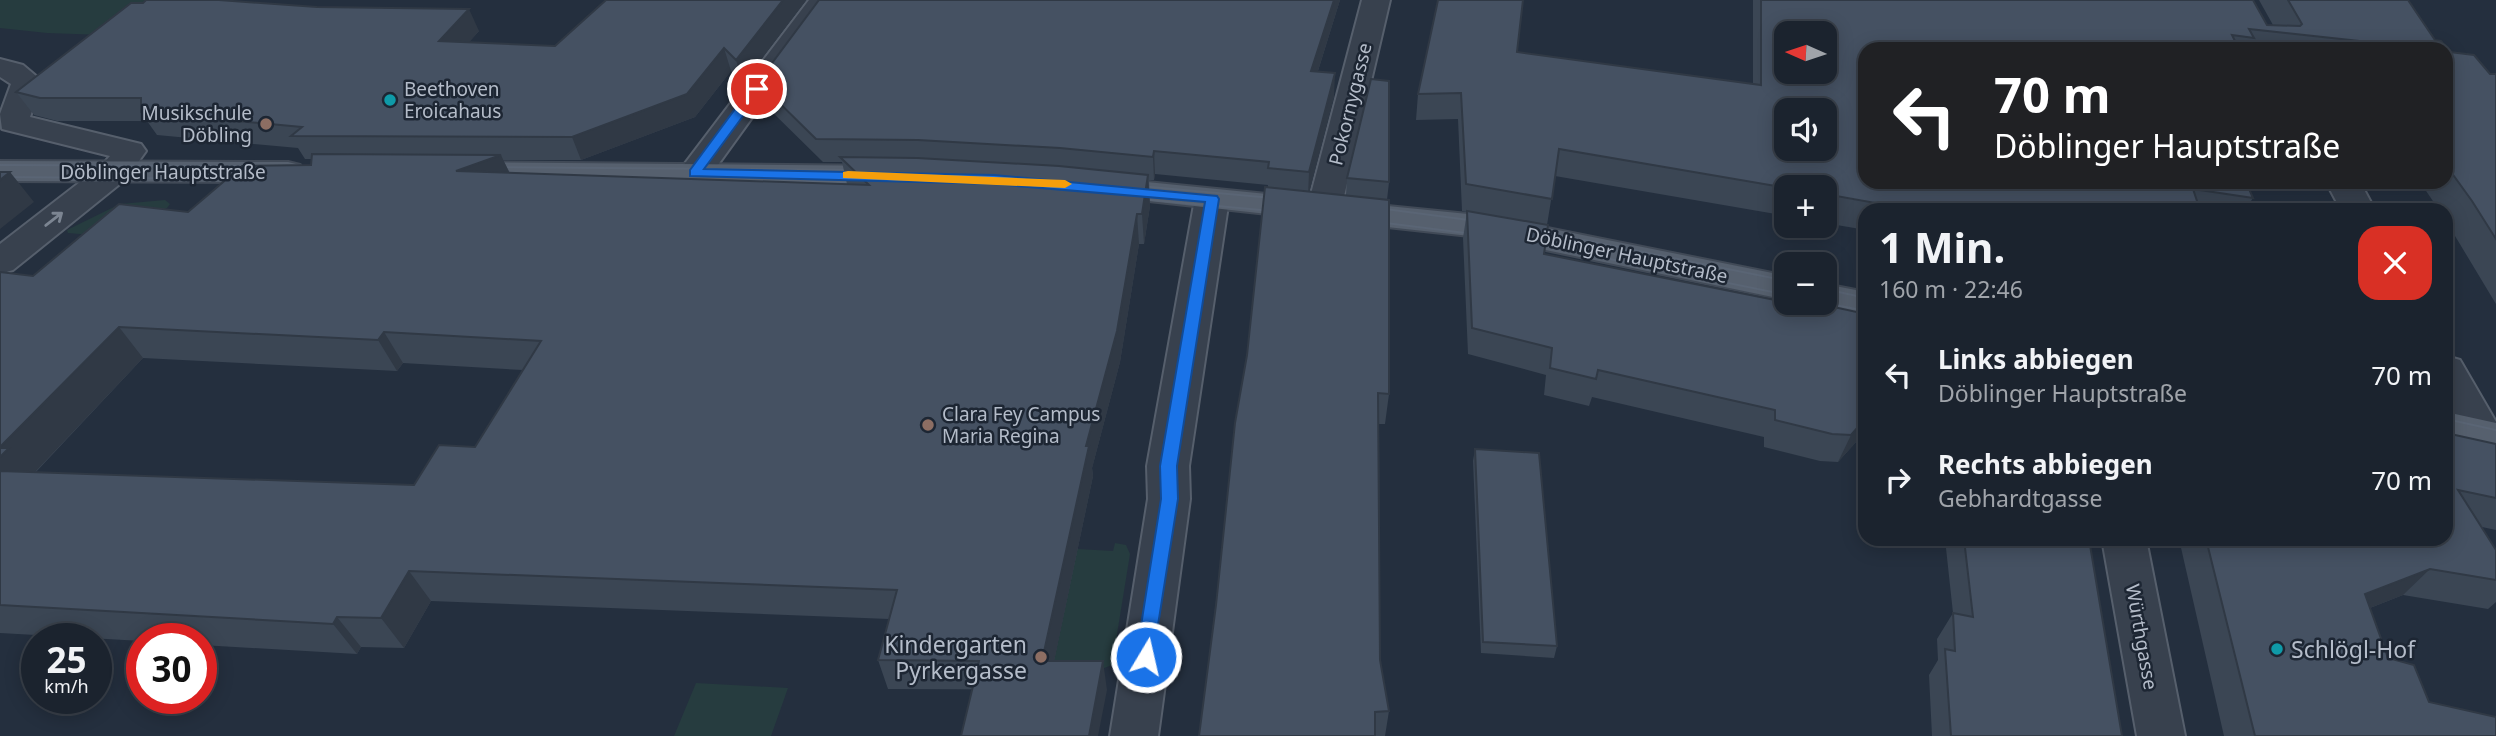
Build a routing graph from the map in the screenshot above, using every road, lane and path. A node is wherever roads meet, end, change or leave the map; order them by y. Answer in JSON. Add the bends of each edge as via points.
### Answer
{"nodes":[{"id":1,"x":823,"y":0,"type":"edge"},
{"id":2,"x":1376,"y":0,"type":"edge"},
{"id":3,"x":0,"y":68,"type":"edge"},
{"id":4,"x":0,"y":171,"type":"edge"},
{"id":5,"x":114,"y":172,"type":"junction"},
{"id":6,"x":316,"y":172,"type":"edge"},
{"id":7,"x":423,"y":172,"type":"edge"},
{"id":8,"x":695,"y":173,"type":"junction"},
{"id":9,"x":923,"y":176,"type":"edge"},
{"id":10,"x":1063,"y":184,"type":"edge"},
{"id":11,"x":1212,"y":199,"type":"junction"},
{"id":12,"x":1324,"y":209,"type":"junction"},
{"id":13,"x":0,"y":262,"type":"edge"},
{"id":14,"x":1774,"y":285,"type":"edge"},
{"id":15,"x":1837,"y":298,"type":"edge"},
{"id":16,"x":1858,"y":302,"type":"edge"},
{"id":17,"x":2453,"y":385,"type":"edge"},
{"id":18,"x":2475,"y":434,"type":"edge"},
{"id":19,"x":2125,"y":546,"type":"edge"},
{"id":20,"x":1134,"y":736,"type":"edge"},
{"id":21,"x":2161,"y":736,"type":"edge"}],
"edges":[{"from":1,"to":8,"type":"street"},
{"from":2,"to":12,"type":"street","name":"Pokornygasse"},
{"from":3,"to":5,"type":"street","via":[[27,81],[13,122],[130,150]]},
{"from":4,"to":5,"type":"main road","name":"Döblinger Hauptstraße"},
{"from":5,"to":6,"type":"main road","name":"Döblinger Hauptstraße"},
{"from":13,"to":5,"type":"street","one_way":true},
{"from":7,"to":8,"type":"main road"},
{"from":8,"to":9,"type":"main road"},
{"from":10,"to":11,"type":"main road","name":"Döblinger Hauptstraße"},
{"from":11,"to":12,"type":"main road","name":"Döblinger Hauptstraße"},
{"from":11,"to":20,"type":"street","via":[[1168,466],[1169,499]]},
{"from":12,"to":14,"type":"main road","name":"Döblinger Hauptstraße","via":[[1488,227]]},
{"from":15,"to":16,"type":"main road"},
{"from":17,"to":18,"type":"street"},
{"from":19,"to":21,"type":"street","name":"Würthgasse"}]}
